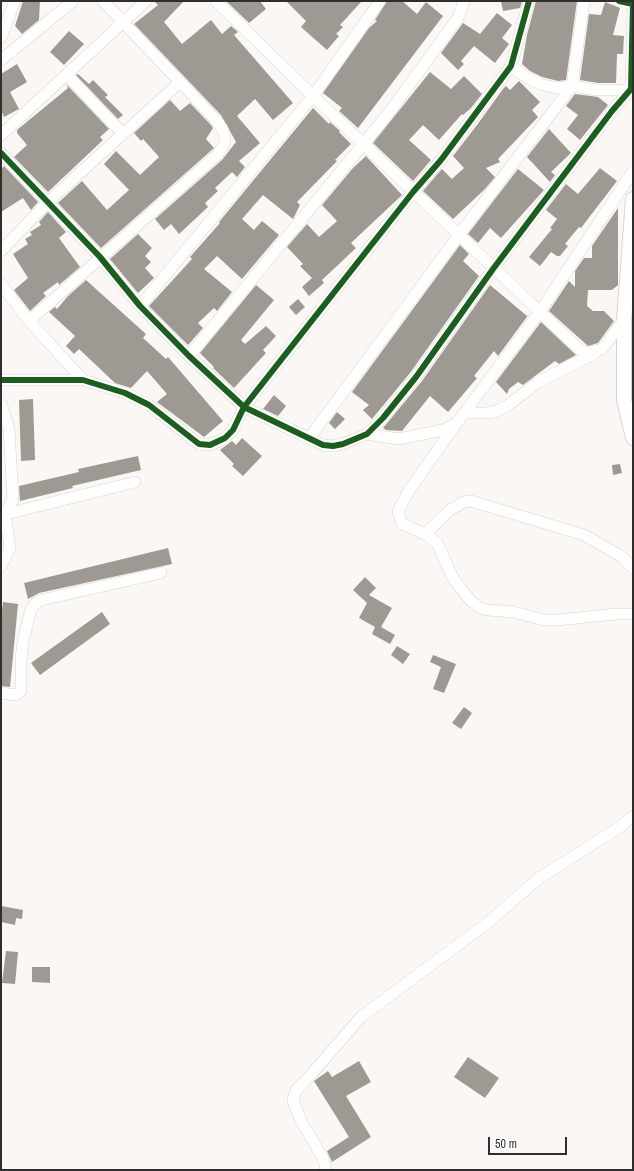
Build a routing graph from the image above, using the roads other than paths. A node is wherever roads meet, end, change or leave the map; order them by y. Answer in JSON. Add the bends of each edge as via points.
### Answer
{"nodes":[{"id":1,"x":15,"y":1,"type":"edge"},
{"id":2,"x":73,"y":1,"type":"edge"},
{"id":3,"x":103,"y":1,"type":"edge"},
{"id":4,"x":146,"y":1,"type":"edge"},
{"id":5,"x":216,"y":1,"type":"edge"},
{"id":6,"x":380,"y":1,"type":"edge"},
{"id":7,"x":464,"y":1,"type":"edge"},
{"id":8,"x":529,"y":1,"type":"edge"},
{"id":9,"x":584,"y":1,"type":"edge"},
{"id":10,"x":619,"y":1,"type":"edge"},
{"id":11,"x":124,"y":22,"type":"junction"},
{"id":12,"x":1,"y":37,"type":"edge"},
{"id":13,"x":1,"y":60,"type":"edge"},
{"id":14,"x":511,"y":66,"type":"junction"},
{"id":15,"x":67,"y":75,"type":"junction"},
{"id":16,"x":180,"y":82,"type":"junction"},
{"id":17,"x":572,"y":86,"type":"junction"},
{"id":18,"x":632,"y":90,"type":"edge"},
{"id":19,"x":313,"y":96,"type":"junction"},
{"id":20,"x":123,"y":134,"type":"junction"},
{"id":21,"x":1,"y":135,"type":"edge"},
{"id":22,"x":363,"y":144,"type":"junction"},
{"id":23,"x":1,"y":153,"type":"edge"},
{"id":24,"x":633,"y":171,"type":"edge"},
{"id":25,"x":413,"y":192,"type":"junction"},
{"id":26,"x":633,"y":199,"type":"edge"},
{"id":27,"x":48,"y":202,"type":"junction"},
{"id":28,"x":459,"y":235,"type":"junction"},
{"id":29,"x":1,"y":250,"type":"edge"},
{"id":30,"x":100,"y":257,"type":"junction"},
{"id":31,"x":493,"y":269,"type":"junction"},
{"id":32,"x":1,"y":284,"type":"edge"},
{"id":33,"x":140,"y":306,"type":"junction"},
{"id":34,"x":539,"y":313,"type":"junction"},
{"id":35,"x":624,"y":320,"type":"junction"},
{"id":36,"x":29,"y":321,"type":"junction"},
{"id":37,"x":602,"y":349,"type":"junction"},
{"id":38,"x":189,"y":356,"type":"junction"},
{"id":39,"x":1,"y":380,"type":"edge"},
{"id":40,"x":83,"y":380,"type":"junction"},
{"id":41,"x":1,"y":403,"type":"edge"},
{"id":42,"x":628,"y":403,"type":"edge"},
{"id":43,"x":244,"y":407,"type":"junction"},
{"id":44,"x":464,"y":413,"type":"junction"},
{"id":45,"x":456,"y":424,"type":"junction"},
{"id":46,"x":367,"y":434,"type":"junction"},
{"id":47,"x":310,"y":437,"type":"junction"},
{"id":48,"x":633,"y":438,"type":"edge"},
{"id":49,"x":135,"y":482,"type":"dead end"},
{"id":50,"x":3,"y":515,"type":"edge"},
{"id":51,"x":425,"y":534,"type":"junction"},
{"id":52,"x":1,"y":566,"type":"edge"},
{"id":53,"x":633,"y":568,"type":"edge"},
{"id":54,"x":162,"y":573,"type":"dead end"},
{"id":55,"x":633,"y":614,"type":"edge"},
{"id":56,"x":1,"y":693,"type":"edge"},
{"id":57,"x":633,"y":816,"type":"edge"},
{"id":58,"x":326,"y":1170,"type":"edge"}],
"edges":[{"from":1,"to":12,"type":"street"},
{"from":2,"to":13,"type":"street"},
{"from":3,"to":11,"type":"street"},
{"from":4,"to":11,"type":"street"},
{"from":5,"to":19,"type":"street"},
{"from":6,"to":19,"type":"street"},
{"from":7,"to":22,"type":"street","via":[[458,18]]},
{"from":8,"to":14,"type":"street"},
{"from":9,"to":17,"type":"street"},
{"from":10,"to":18,"type":"street","via":[[633,4]]},
{"from":11,"to":15,"type":"street"},
{"from":11,"to":16,"type":"street"},
{"from":14,"to":17,"type":"street","via":[[540,84],[557,88]]},
{"from":14,"to":25,"type":"street","via":[[441,160]]},
{"from":15,"to":20,"type":"street"},
{"from":15,"to":21,"type":"street"},
{"from":16,"to":20,"type":"street"},
{"from":16,"to":30,"type":"street","via":[[222,128],[224,143],[217,155]]},
{"from":17,"to":18,"type":"street","via":[[597,90]]},
{"from":17,"to":28,"type":"street"},
{"from":18,"to":31,"type":"street","via":[[612,111]]},
{"from":19,"to":22,"type":"street"},
{"from":19,"to":33,"type":"street"},
{"from":20,"to":27,"type":"street"},
{"from":22,"to":25,"type":"street"},
{"from":22,"to":38,"type":"street"},
{"from":23,"to":27,"type":"street"},
{"from":24,"to":34,"type":"street"},
{"from":25,"to":28,"type":"street"},
{"from":25,"to":43,"type":"street"},
{"from":26,"to":35,"type":"street"},
{"from":27,"to":29,"type":"street"},
{"from":27,"to":30,"type":"street"},
{"from":28,"to":31,"type":"street"},
{"from":28,"to":47,"type":"street"},
{"from":30,"to":33,"type":"street"},
{"from":30,"to":36,"type":"street"},
{"from":31,"to":34,"type":"street"},
{"from":31,"to":46,"type":"street","via":[[416,377]]},
{"from":32,"to":36,"type":"street"},
{"from":33,"to":38,"type":"street"},
{"from":34,"to":37,"type":"street","via":[[579,349],[587,352]]},
{"from":34,"to":44,"type":"street"},
{"from":35,"to":37,"type":"street"},
{"from":35,"to":42,"type":"street"},
{"from":36,"to":40,"type":"street"},
{"from":37,"to":44,"type":"street","via":[[537,383],[497,411]]},
{"from":38,"to":43,"type":"street"},
{"from":39,"to":40,"type":"street"},
{"from":40,"to":43,"type":"street","via":[[124,393],[149,405],[183,433],[203,445],[217,442],[229,434]]},
{"from":41,"to":50,"type":"street","via":[[9,429],[13,499]]},
{"from":42,"to":48,"type":"street"},
{"from":43,"to":47,"type":"street"},
{"from":44,"to":45,"type":"street"},
{"from":45,"to":46,"type":"street","via":[[443,430],[398,439]]},
{"from":45,"to":51,"type":"street","via":[[408,492],[398,511],[402,524]]},
{"from":46,"to":47,"type":"street","via":[[333,446],[323,445]]},
{"from":49,"to":50,"type":"street"},
{"from":50,"to":52,"type":"street","via":[[10,548]]},
{"from":51,"to":53,"type":"street","via":[[450,510],[471,501],[584,535],[621,556]]},
{"from":51,"to":55,"type":"street","via":[[436,543],[453,578],[470,600],[480,608],[514,612],[544,620]]},
{"from":54,"to":56,"type":"street","via":[[36,603],[31,609],[22,648],[22,691],[16,696]]},
{"from":57,"to":58,"type":"street","via":[[620,827],[539,878],[490,921],[362,1017],[296,1090],[293,1101],[300,1121],[323,1158]]}]}
